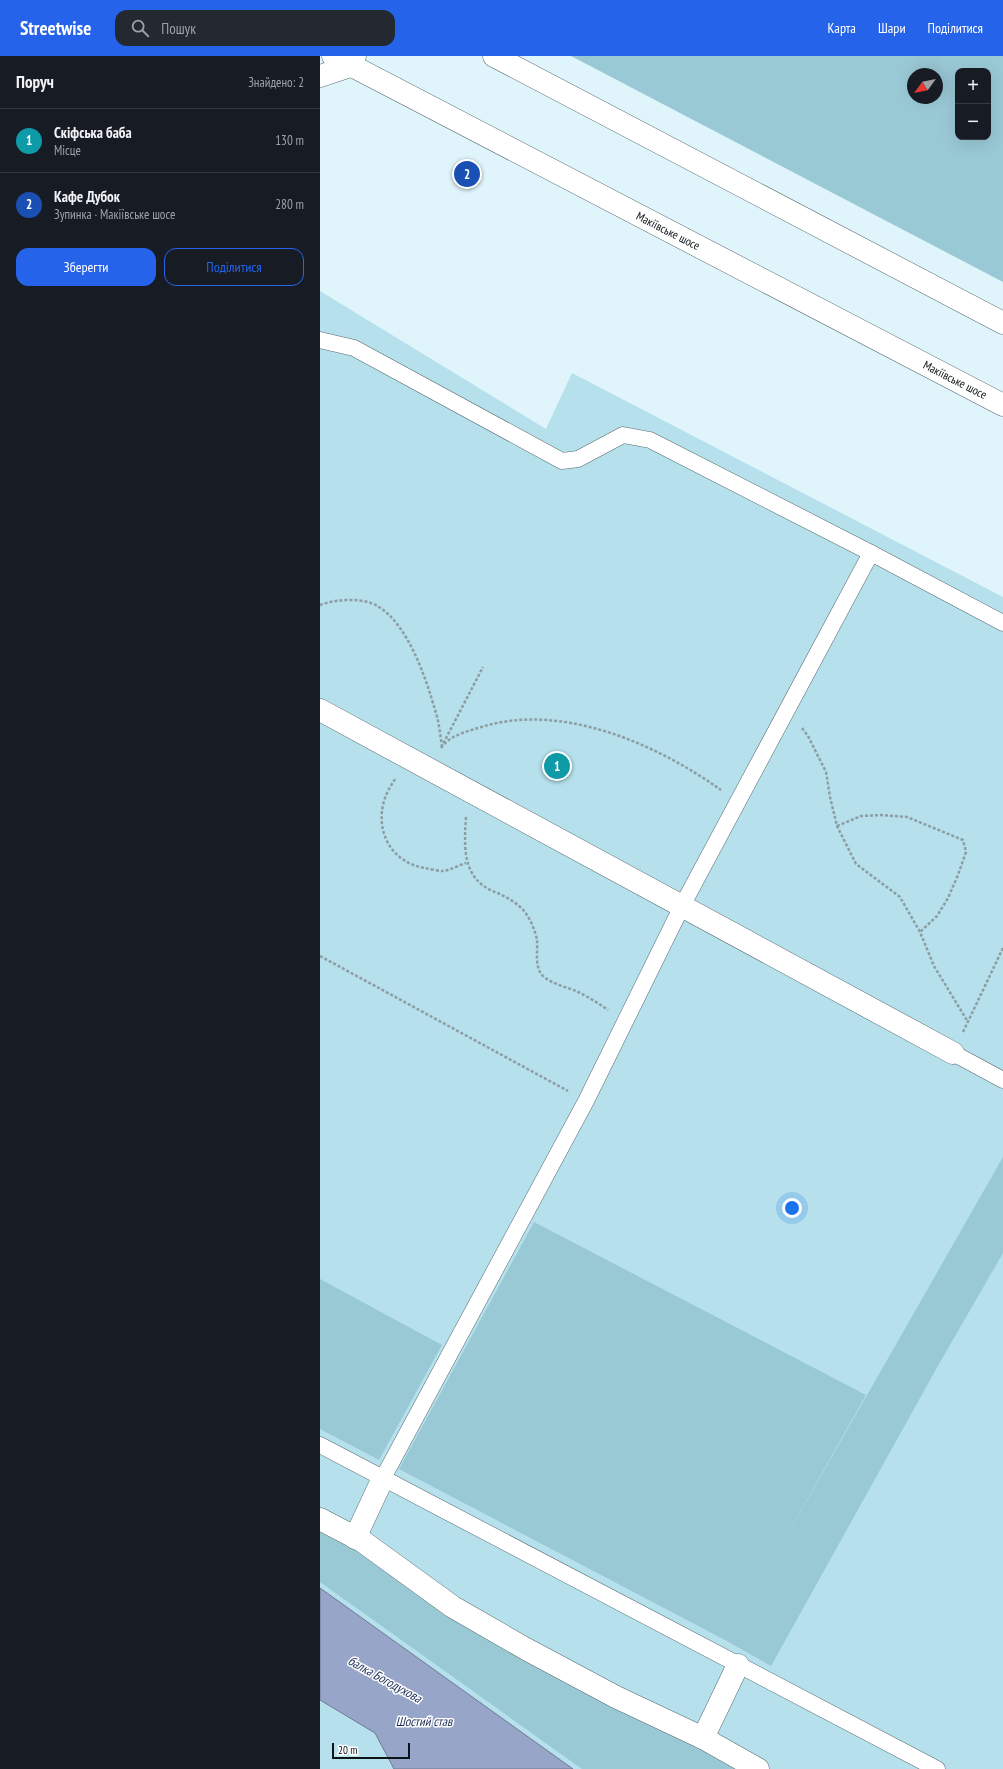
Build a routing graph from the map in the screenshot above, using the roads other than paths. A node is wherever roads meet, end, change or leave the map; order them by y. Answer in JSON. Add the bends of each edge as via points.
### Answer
{"nodes":[{"id":1,"x":494,"y":56,"type":"edge"},
{"id":2,"x":346,"y":59,"type":"edge"},
{"id":3,"x":320,"y":76,"type":"edge"},
{"id":4,"x":1003,"y":323,"type":"edge"},
{"id":5,"x":320,"y":340,"type":"edge"},
{"id":6,"x":1003,"y":405,"type":"edge"},
{"id":7,"x":871,"y":553,"type":"junction"},
{"id":8,"x":1003,"y":623,"type":"edge"},
{"id":9,"x":320,"y":710,"type":"edge"},
{"id":10,"x":682,"y":906,"type":"junction"},
{"id":11,"x":953,"y":1053,"type":"joint"},
{"id":12,"x":1003,"y":1080,"type":"edge"},
{"id":13,"x":320,"y":1445,"type":"edge"},
{"id":14,"x":383,"y":1478,"type":"junction"},
{"id":15,"x":320,"y":1519,"type":"edge"},
{"id":16,"x":356,"y":1538,"type":"junction"},
{"id":17,"x":738,"y":1665,"type":"junction"},
{"id":18,"x":703,"y":1738,"type":"junction"},
{"id":19,"x":758,"y":1769,"type":"edge"},
{"id":20,"x":937,"y":1769,"type":"edge"}],
"edges":[{"from":1,"to":4,"type":"street"},
{"from":2,"to":3,"type":"street"},
{"from":2,"to":6,"type":"street","name":"Макіївське шосе"},
{"from":5,"to":7,"type":"lane","via":[[354,348],[562,461],[578,459],[623,435],[650,440]]},
{"from":7,"to":8,"type":"lane"},
{"from":7,"to":10,"type":"lane"},
{"from":9,"to":10,"type":"street"},
{"from":10,"to":11,"type":"street"},
{"from":10,"to":14,"type":"lane","via":[[586,1101]]},
{"from":11,"to":12,"type":"lane"},
{"from":13,"to":14,"type":"lane"},
{"from":14,"to":16,"type":"street"},
{"from":14,"to":17,"type":"lane"},
{"from":15,"to":16,"type":"street"},
{"from":16,"to":18,"type":"street","via":[[473,1619],[616,1697]]},
{"from":17,"to":18,"type":"street"},
{"from":17,"to":20,"type":"lane"},
{"from":18,"to":19,"type":"street"}]}
